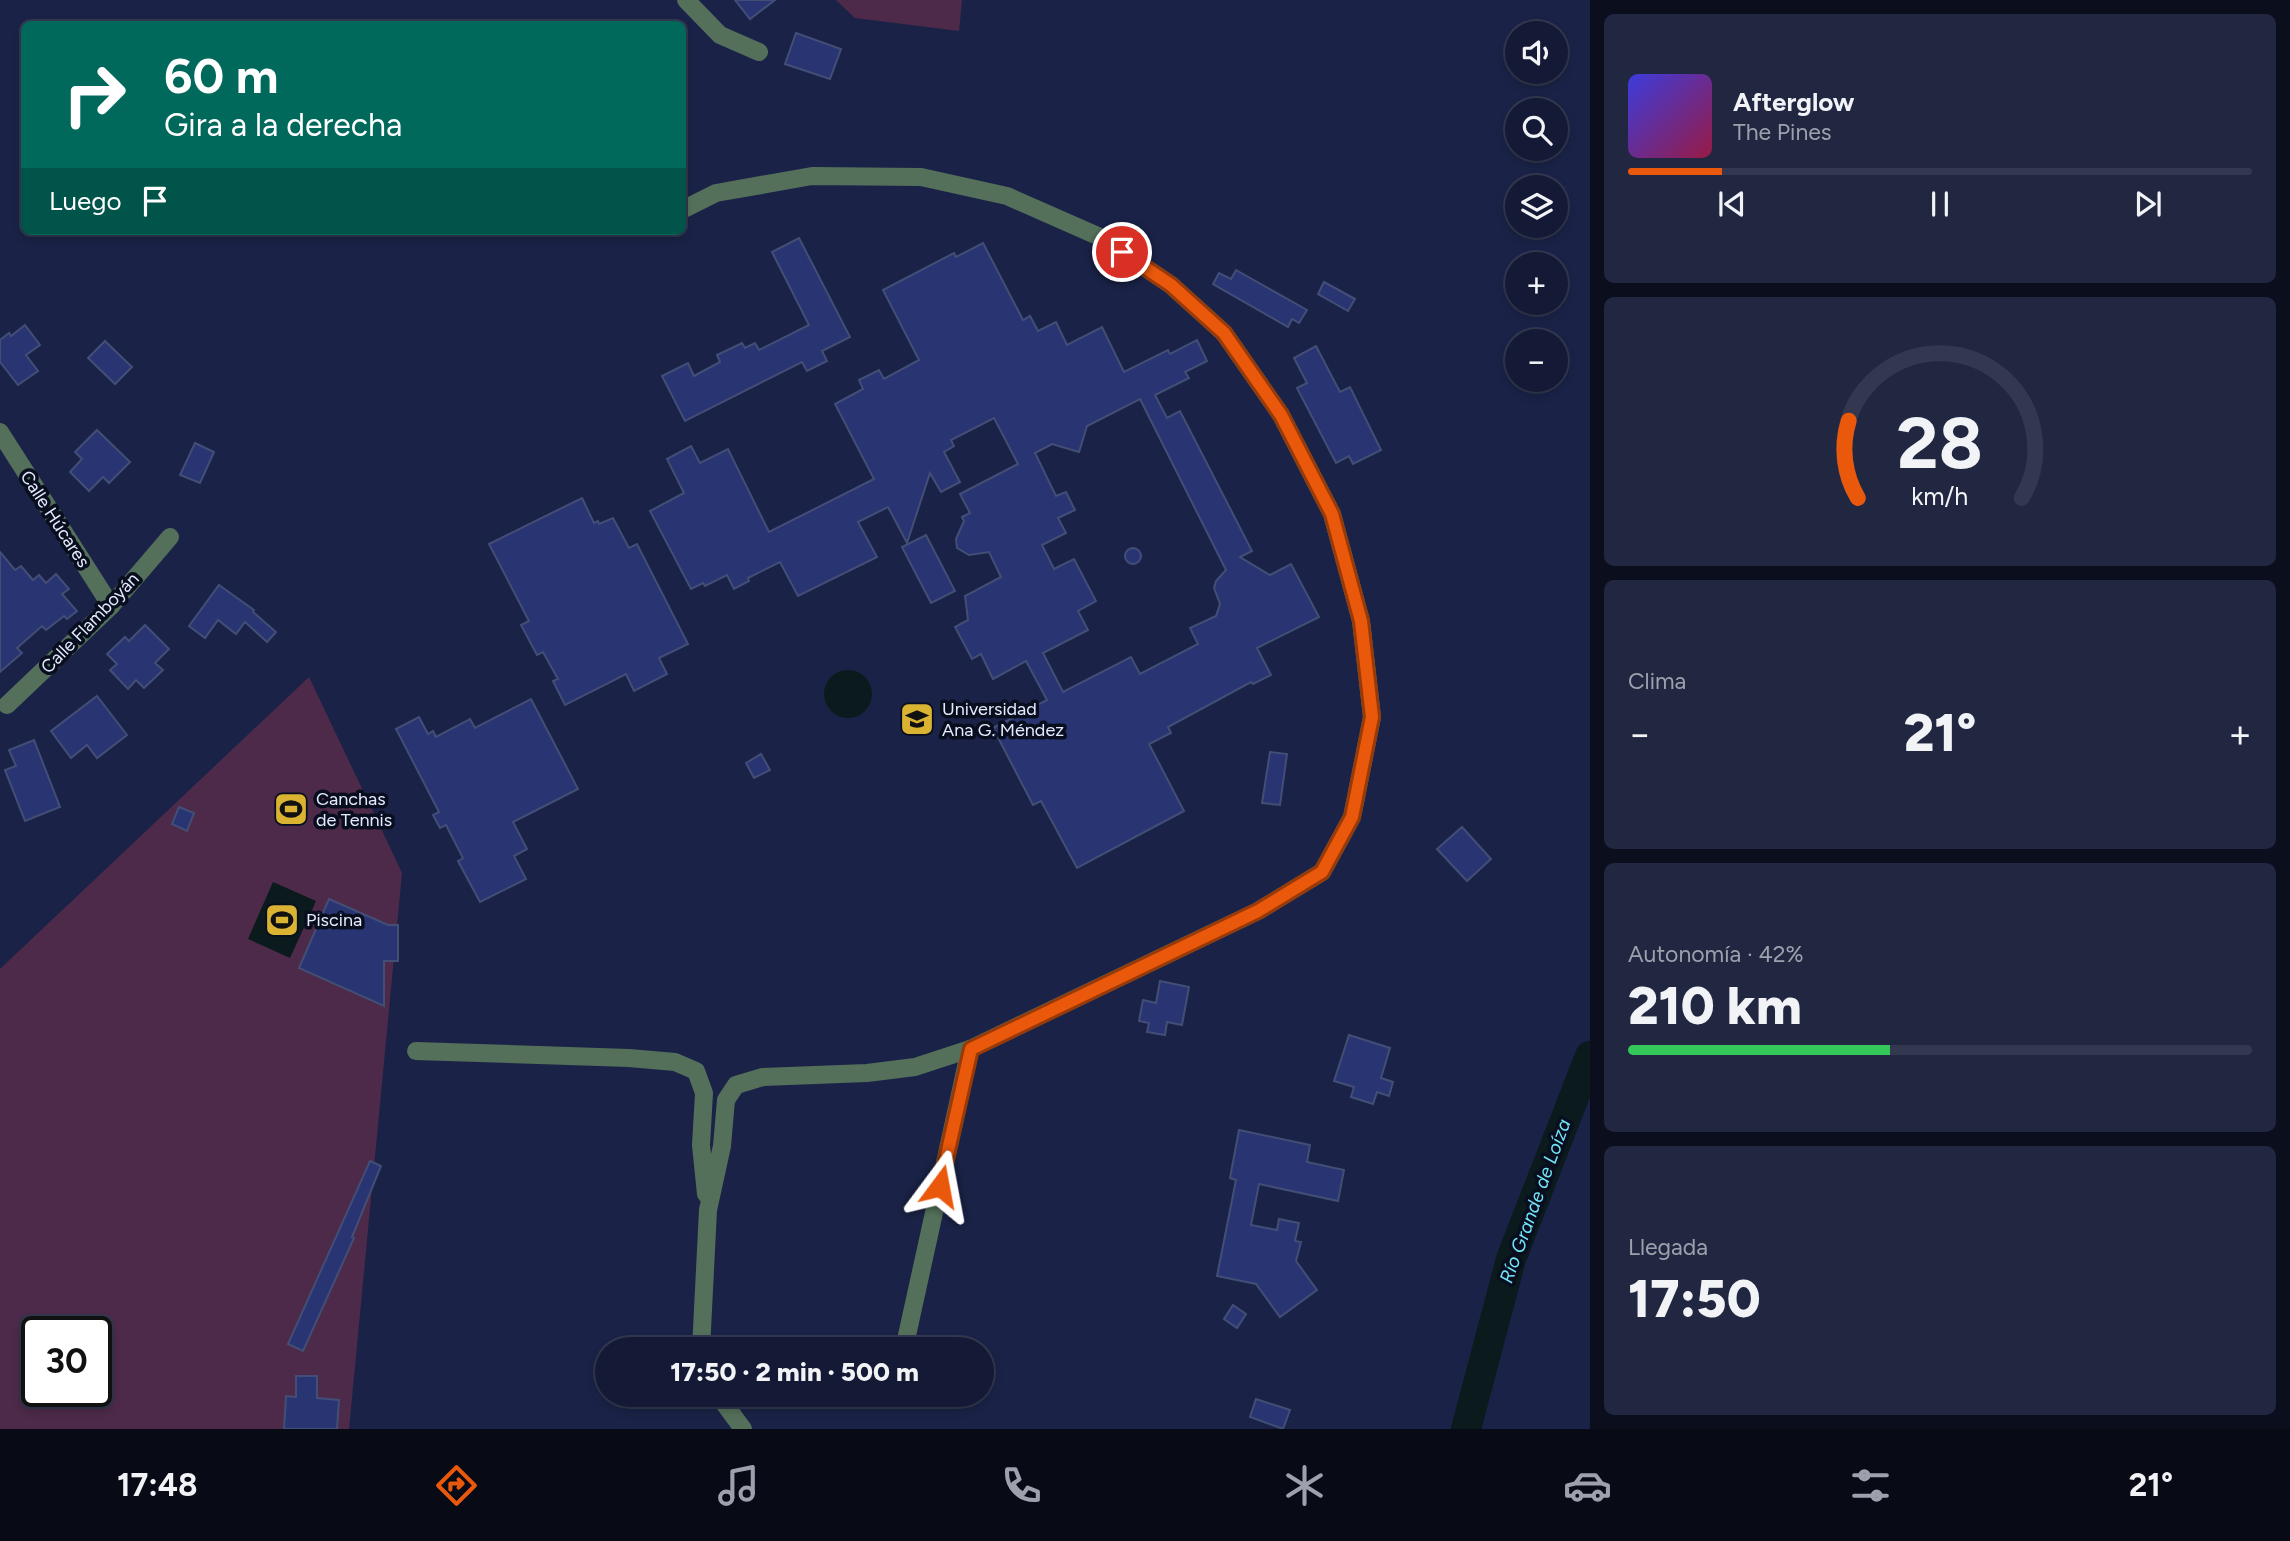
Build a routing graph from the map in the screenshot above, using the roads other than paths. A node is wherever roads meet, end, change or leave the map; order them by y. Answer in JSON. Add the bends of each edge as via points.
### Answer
{"nodes":[{"id":1,"x":686,"y":0,"type":"edge"},
{"id":2,"x":759,"y":52,"type":"dead end"},
{"id":3,"x":686,"y":208,"type":"edge"},
{"id":4,"x":0,"y":432,"type":"edge"},
{"id":5,"x":170,"y":537,"type":"dead end"},
{"id":6,"x":111,"y":606,"type":"junction"},
{"id":7,"x":7,"y":705,"type":"dead end"},
{"id":8,"x":971,"y":1049,"type":"junction"},
{"id":9,"x":416,"y":1051,"type":"dead end"},
{"id":10,"x":708,"y":1210,"type":"junction"},
{"id":11,"x":702,"y":1337,"type":"edge"},
{"id":12,"x":907,"y":1337,"type":"edge"},
{"id":13,"x":727,"y":1407,"type":"edge"},
{"id":14,"x":743,"y":1429,"type":"edge"}],
"edges":[{"from":1,"to":2,"type":"street","via":[[720,35]]},
{"from":3,"to":8,"type":"street","via":[[716,192],[812,176],[921,177],[1007,196],[1100,237],[1171,285],[1224,333],[1281,415],[1332,514],[1361,621],[1372,717],[1352,817],[1322,872],[1258,911]]},
{"from":4,"to":6,"type":"street","name":"Calle Húcares"},
{"from":5,"to":6,"type":"street","name":"Calle Flamboyán"},
{"from":6,"to":7,"type":"street","name":"Calle Flamboyán"},
{"from":8,"to":10,"type":"street","via":[[915,1067],[763,1077],[736,1085],[726,1100]]},
{"from":8,"to":12,"type":"street"},
{"from":9,"to":10,"type":"street","via":[[629,1058],[675,1062],[695,1071],[704,1093],[701,1145]]},
{"from":10,"to":11,"type":"street"},
{"from":13,"to":14,"type":"street"}]}
